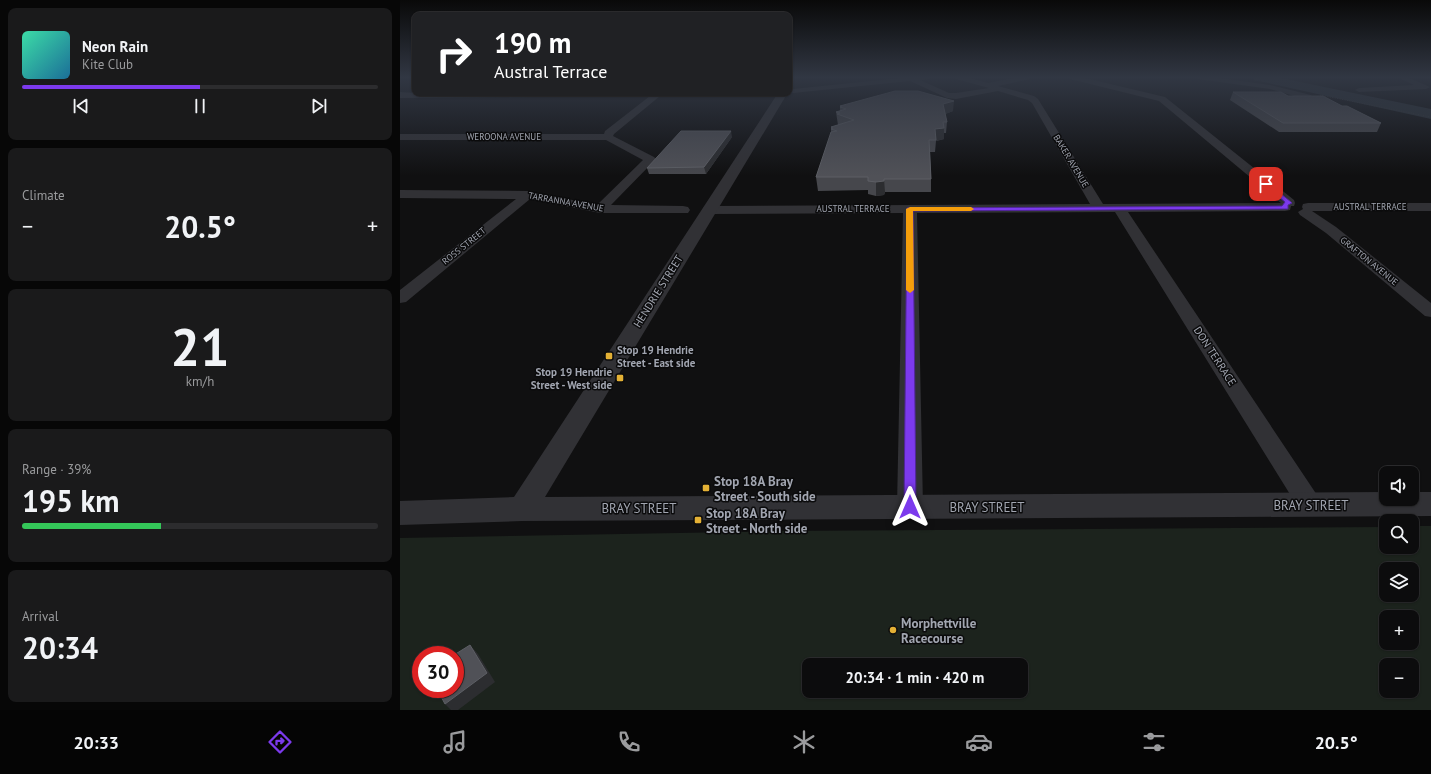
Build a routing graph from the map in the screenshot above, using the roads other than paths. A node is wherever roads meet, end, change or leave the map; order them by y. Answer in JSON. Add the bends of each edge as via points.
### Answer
{"nodes":[{"id":1,"x":637,"y":110,"type":"edge"},
{"id":2,"x":772,"y":110,"type":"edge"},
{"id":3,"x":1040,"y":110,"type":"edge"},
{"id":4,"x":1175,"y":110,"type":"edge"},
{"id":5,"x":400,"y":137,"type":"edge"},
{"id":6,"x":608,"y":137,"type":"junction"},
{"id":7,"x":400,"y":194,"type":"edge"},
{"id":8,"x":528,"y":195,"type":"junction"},
{"id":9,"x":1287,"y":205,"type":"junction"},
{"id":10,"x":1431,"y":207,"type":"edge"},
{"id":11,"x":1099,"y":208,"type":"junction"},
{"id":12,"x":1119,"y":208,"type":"junction"},
{"id":13,"x":600,"y":209,"type":"junction"},
{"id":14,"x":910,"y":209,"type":"junction"},
{"id":15,"x":684,"y":210,"type":"dead end"},
{"id":16,"x":709,"y":210,"type":"junction"},
{"id":17,"x":1307,"y":210,"type":"junction"},
{"id":18,"x":400,"y":298,"type":"edge"},
{"id":19,"x":1431,"y":312,"type":"edge"},
{"id":20,"x":1431,"y":504,"type":"edge"},
{"id":21,"x":1310,"y":505,"type":"junction"},
{"id":22,"x":910,"y":507,"type":"junction"},
{"id":23,"x":522,"y":509,"type":"junction"},
{"id":24,"x":400,"y":513,"type":"edge"}],
"edges":[{"from":1,"to":6,"type":"street","via":[[609,133]]},
{"from":2,"to":16,"type":"street","name":"HENDRIE STREET"},
{"from":3,"to":11,"type":"street","name":"BAKER AVENUE"},
{"from":4,"to":9,"type":"street"},
{"from":5,"to":6,"type":"street","name":"WEROONA AVENUE"},
{"from":6,"to":13,"type":"street","via":[[650,159]]},
{"from":7,"to":8,"type":"street","name":"TARRANNA AVENUE"},
{"from":8,"to":13,"type":"street","name":"TARRANNA AVENUE"},
{"from":8,"to":18,"type":"street","name":"ROSS STREET"},
{"from":9,"to":12,"type":"street","name":"AUSTRAL TERRACE"},
{"from":9,"to":17,"type":"street","via":[[1296,212]]},
{"from":10,"to":17,"type":"street","name":"AUSTRAL TERRACE"},
{"from":11,"to":12,"type":"street","name":"AUSTRAL TERRACE"},
{"from":11,"to":14,"type":"street","name":"AUSTRAL TERRACE"},
{"from":12,"to":21,"type":"street","name":"DON TERRACE"},
{"from":13,"to":15,"type":"street","name":"TARRANNA AVENUE"},
{"from":14,"to":16,"type":"street","name":"AUSTRAL TERRACE"},
{"from":14,"to":22,"type":"street"},
{"from":16,"to":23,"type":"street","name":"HENDRIE STREET"},
{"from":17,"to":19,"type":"street","name":"GRAFTON AVENUE"},
{"from":20,"to":21,"type":"street","name":"BRAY STREET"},
{"from":21,"to":22,"type":"street","name":"BRAY STREET"},
{"from":22,"to":23,"type":"street","name":"BRAY STREET"},
{"from":23,"to":24,"type":"street","name":"BRAY STREET"}]}
